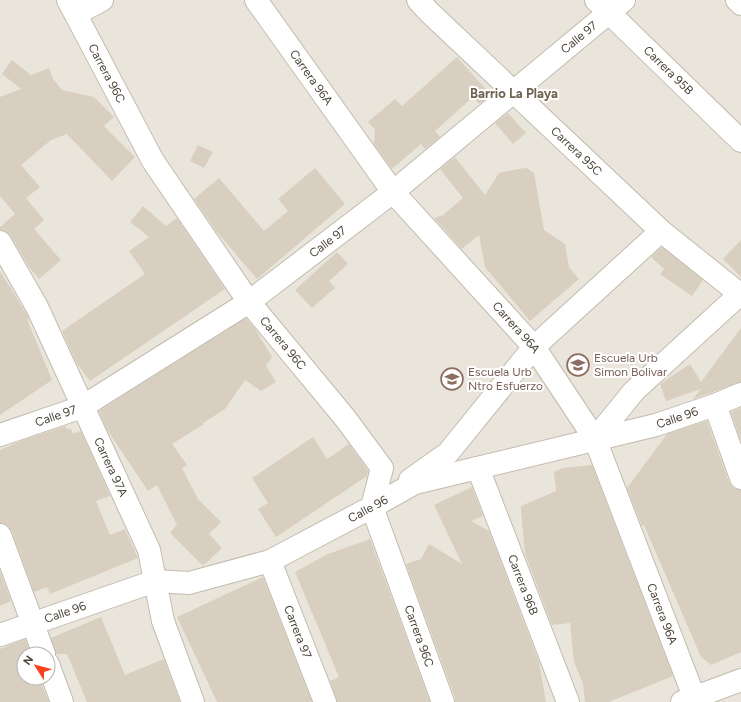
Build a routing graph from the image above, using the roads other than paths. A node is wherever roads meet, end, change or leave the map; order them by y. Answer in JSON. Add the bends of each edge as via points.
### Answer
{"nodes":[{"id":1,"x":102,"y":0,"type":"edge"},
{"id":2,"x":256,"y":0,"type":"edge"},
{"id":3,"x":418,"y":0,"type":"edge"},
{"id":4,"x":737,"y":0,"type":"edge"},
{"id":5,"x":610,"y":4,"type":"edge"},
{"id":6,"x":741,"y":4,"type":"edge"},
{"id":7,"x":72,"y":7,"type":"edge"},
{"id":8,"x":514,"y":93,"type":"junction"},
{"id":9,"x":741,"y":141,"type":"edge"},
{"id":10,"x":393,"y":192,"type":"junction"},
{"id":11,"x":661,"y":231,"type":"junction"},
{"id":12,"x":0,"y":242,"type":"edge"},
{"id":13,"x":740,"y":294,"type":"edge"},
{"id":14,"x":249,"y":302,"type":"junction"},
{"id":15,"x":534,"y":347,"type":"junction"},
{"id":16,"x":741,"y":394,"type":"edge"},
{"id":17,"x":715,"y":405,"type":"junction"},
{"id":18,"x":82,"y":407,"type":"junction"},
{"id":19,"x":0,"y":435,"type":"edge"},
{"id":20,"x":595,"y":439,"type":"junction"},
{"id":21,"x":478,"y":468,"type":"junction"},
{"id":22,"x":741,"y":478,"type":"edge"},
{"id":23,"x":372,"y":507,"type":"junction"},
{"id":24,"x":0,"y":535,"type":"edge"},
{"id":25,"x":270,"y":561,"type":"junction"},
{"id":26,"x":155,"y":581,"type":"junction"},
{"id":27,"x":33,"y":624,"type":"junction"},
{"id":28,"x":0,"y":635,"type":"edge"},
{"id":29,"x":41,"y":646,"type":"edge"},
{"id":30,"x":741,"y":680,"type":"edge"},
{"id":31,"x":56,"y":686,"type":"edge"},
{"id":32,"x":691,"y":700,"type":"edge"},
{"id":33,"x":62,"y":702,"type":"edge"},
{"id":34,"x":193,"y":702,"type":"edge"},
{"id":35,"x":325,"y":702,"type":"edge"},
{"id":36,"x":443,"y":702,"type":"edge"},
{"id":37,"x":568,"y":702,"type":"edge"}],
"edges":[{"from":1,"to":7,"type":"street"},
{"from":2,"to":10,"type":"street","name":"Carrera 96A"},
{"from":3,"to":8,"type":"street","name":"Carrera 95C"},
{"from":4,"to":6,"type":"street"},
{"from":5,"to":8,"type":"street","name":"Calle 97"},
{"from":5,"to":9,"type":"street","name":"Carrera 95B"},
{"from":7,"to":14,"type":"street","name":"Carrera 96C","via":[[153,161]]},
{"from":8,"to":10,"type":"street","name":"Calle 97"},
{"from":8,"to":11,"type":"street","name":"Carrera 95C"},
{"from":10,"to":14,"type":"street","name":"Calle 97"},
{"from":10,"to":15,"type":"street","name":"Carrera 96A"},
{"from":11,"to":13,"type":"street","name":"Carrera 95C"},
{"from":11,"to":15,"type":"street"},
{"from":12,"to":18,"type":"street","name":"Carrera 97A","via":[[37,308]]},
{"from":13,"to":20,"type":"street","via":[[634,391]]},
{"from":14,"to":18,"type":"street","name":"Calle 97"},
{"from":14,"to":23,"type":"street","name":"Carrera 96C","via":[[345,418],[382,468]]},
{"from":15,"to":20,"type":"street","name":"Carrera 96A"},
{"from":15,"to":23,"type":"street","via":[[448,453]]},
{"from":16,"to":17,"type":"street","name":"Calle 96"},
{"from":17,"to":20,"type":"street","name":"Calle 96","via":[[656,425]]},
{"from":17,"to":22,"type":"street"},
{"from":18,"to":19,"type":"street","name":"Calle 97"},
{"from":18,"to":26,"type":"street","name":"Carrera 97A","via":[[148,550]]},
{"from":20,"to":21,"type":"street","name":"Calle 96"},
{"from":20,"to":32,"type":"street","name":"Carrera 96A"},
{"from":21,"to":23,"type":"street","name":"Calle 96","via":[[414,483]]},
{"from":21,"to":37,"type":"street","name":"Carrera 96B"},
{"from":23,"to":25,"type":"street","name":"Calle 96"},
{"from":23,"to":36,"type":"street","name":"Carrera 96C"},
{"from":24,"to":27,"type":"street"},
{"from":25,"to":26,"type":"street","name":"Calle 96","via":[[189,582]]},
{"from":25,"to":35,"type":"street","name":"Carrera 97"},
{"from":26,"to":27,"type":"street","name":"Calle 96"},
{"from":26,"to":34,"type":"street","name":"Carrera 97A","via":[[164,621]]},
{"from":27,"to":28,"type":"street","name":"Calle 96"},
{"from":27,"to":29,"type":"street"},
{"from":30,"to":32,"type":"street"},
{"from":31,"to":33,"type":"street"}]}
